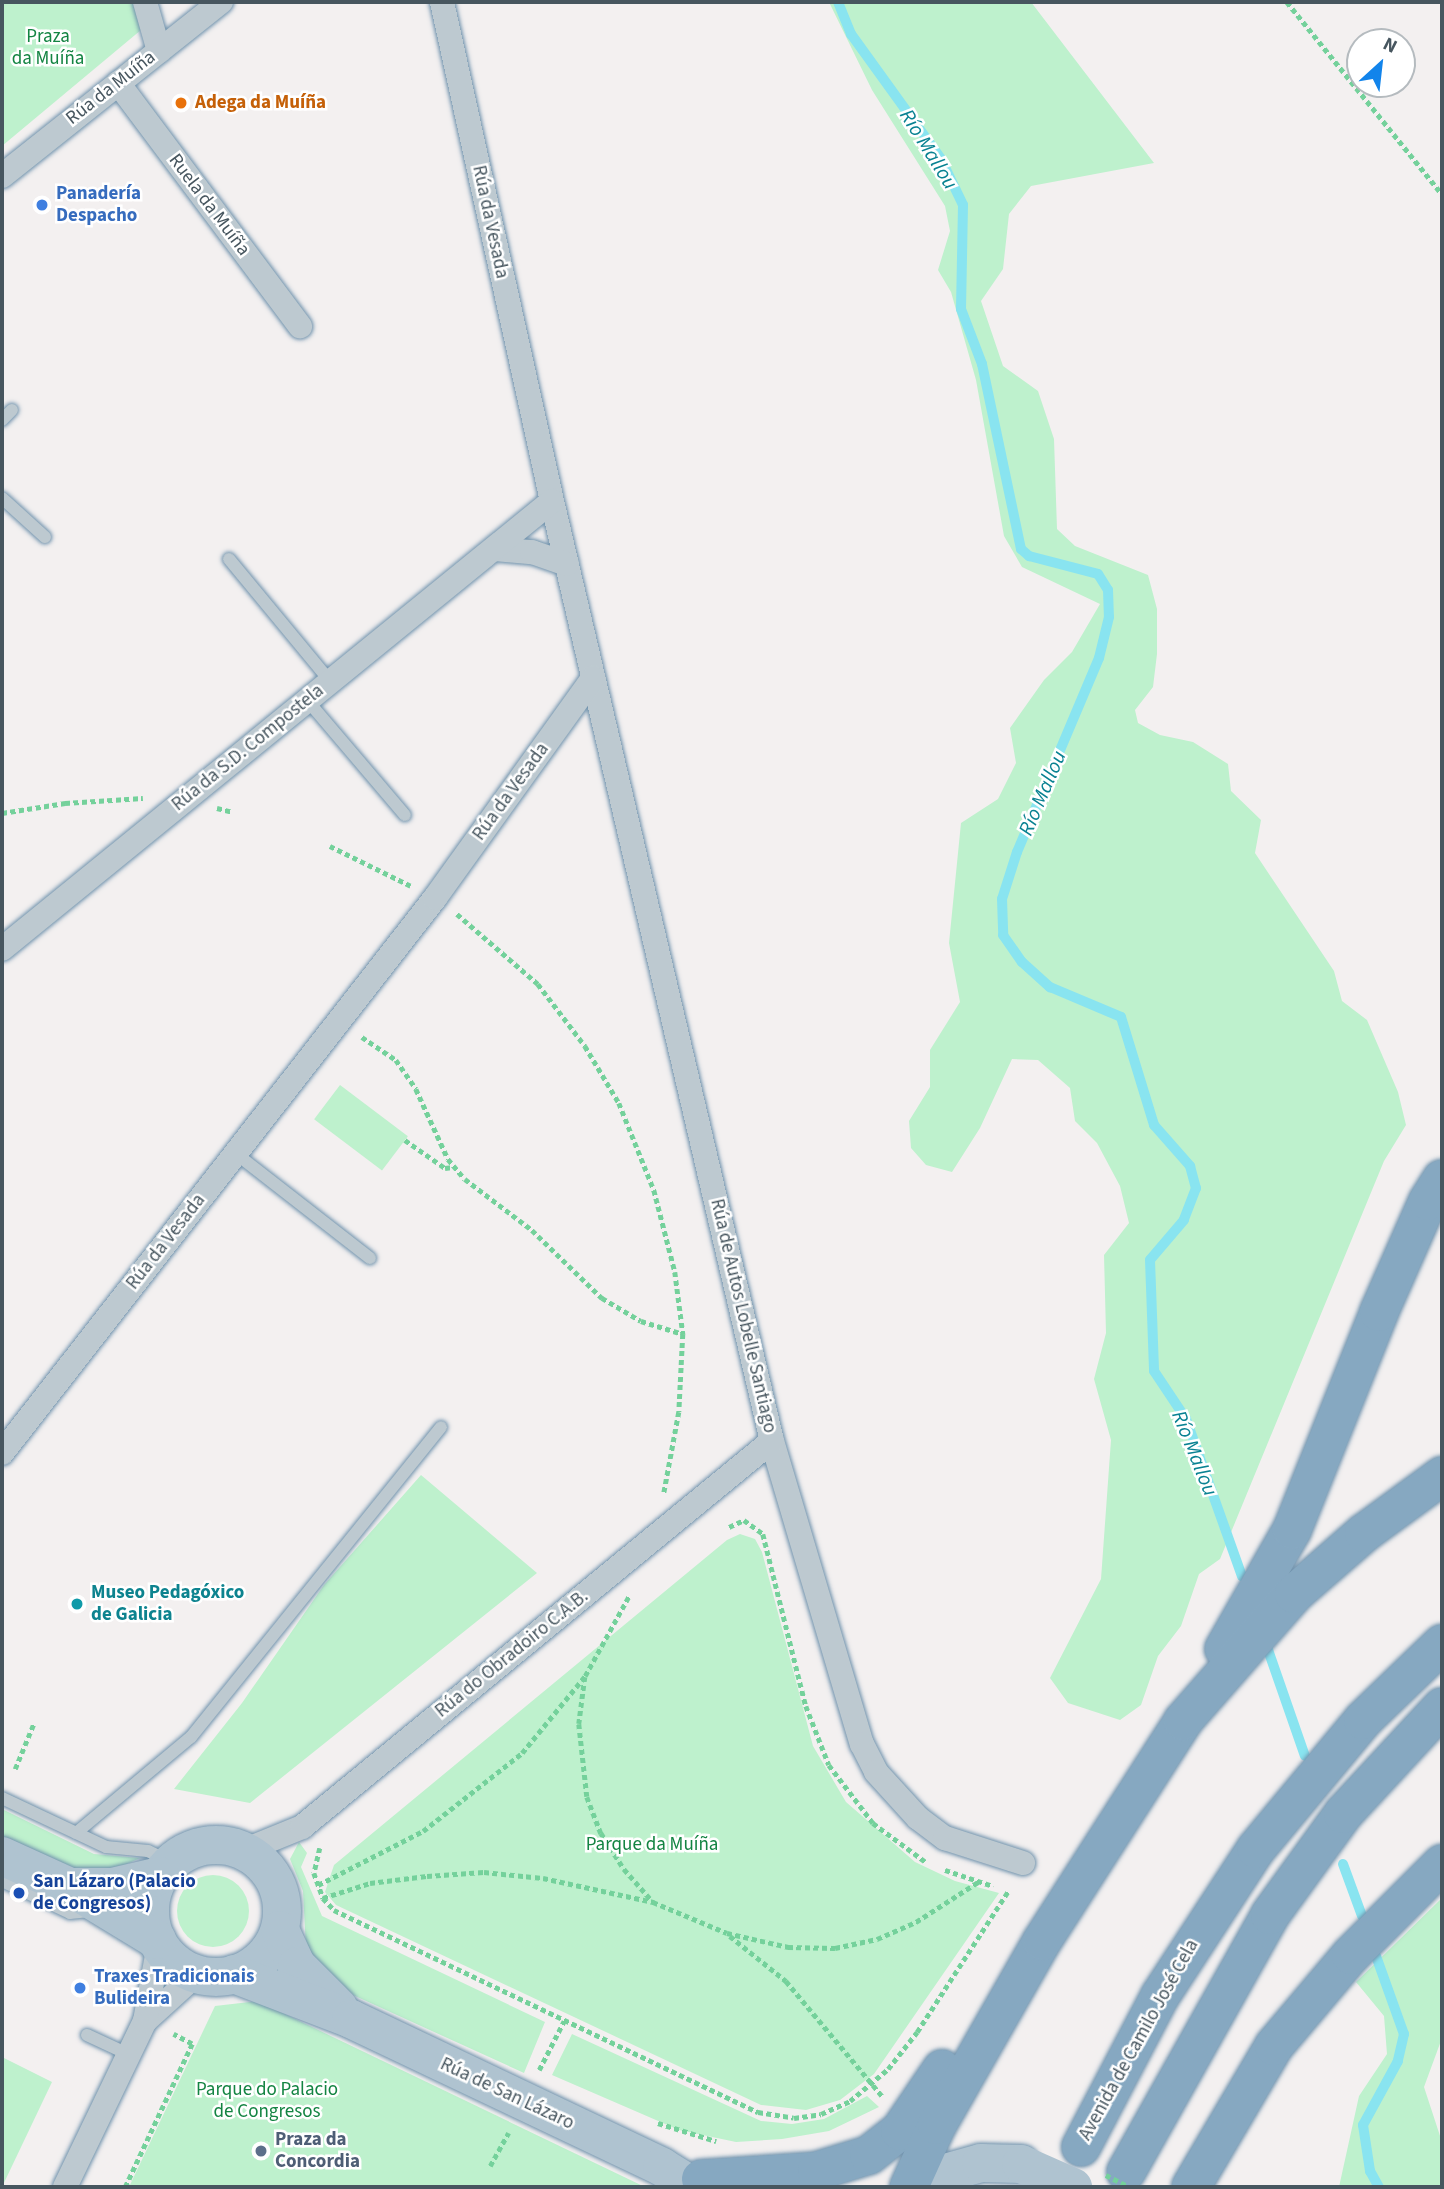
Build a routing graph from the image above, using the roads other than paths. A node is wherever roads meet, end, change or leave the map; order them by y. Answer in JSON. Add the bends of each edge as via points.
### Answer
{"nodes":[{"id":1,"x":145,"y":2,"type":"edge"},
{"id":2,"x":222,"y":2,"type":"edge"},
{"id":3,"x":442,"y":2,"type":"edge"},
{"id":4,"x":159,"y":51,"type":"junction"},
{"id":5,"x":118,"y":83,"type":"junction"},
{"id":6,"x":2,"y":176,"type":"edge"},
{"id":7,"x":300,"y":326,"type":"dead end"},
{"id":8,"x":12,"y":410,"type":"dead end"},
{"id":9,"x":2,"y":420,"type":"edge"},
{"id":10,"x":2,"y":498,"type":"edge"},
{"id":11,"x":552,"y":501,"type":"junction"},
{"id":12,"x":45,"y":537,"type":"dead end"},
{"id":13,"x":495,"y":549,"type":"junction"},
{"id":14,"x":229,"y":559,"type":"dead end"},
{"id":15,"x":567,"y":564,"type":"junction"},
{"id":16,"x":593,"y":678,"type":"junction"},
{"id":17,"x":330,"y":681,"type":"junction"},
{"id":18,"x":307,"y":700,"type":"junction"},
{"id":19,"x":405,"y":816,"type":"dead end"},
{"id":20,"x":2,"y":949,"type":"edge"},
{"id":21,"x":235,"y":1153,"type":"junction"},
{"id":22,"x":1442,"y":1180,"type":"edge"},
{"id":23,"x":370,"y":1258,"type":"dead end"},
{"id":24,"x":441,"y":1427,"type":"dead end"},
{"id":25,"x":772,"y":1441,"type":"junction"},
{"id":26,"x":2,"y":1453,"type":"edge"},
{"id":27,"x":1442,"y":1476,"type":"edge"},
{"id":28,"x":1441,"y":1642,"type":"edge"},
{"id":29,"x":1435,"y":1718,"type":"edge"},
{"id":30,"x":1183,"y":1721,"type":"junction"},
{"id":31,"x":2,"y":1798,"type":"edge"},
{"id":32,"x":76,"y":1833,"type":"junction"},
{"id":33,"x":243,"y":1851,"type":"junction"},
{"id":34,"x":2,"y":1856,"type":"edge"},
{"id":35,"x":1023,"y":1863,"type":"dead end"},
{"id":36,"x":1442,"y":1864,"type":"edge"},
{"id":37,"x":166,"y":1869,"type":"junction"},
{"id":38,"x":2,"y":1881,"type":"edge"},
{"id":39,"x":70,"y":1887,"type":"junction"},
{"id":40,"x":103,"y":1909,"type":"junction"},
{"id":41,"x":280,"y":1930,"type":"junction"},
{"id":42,"x":1042,"y":1941,"type":"junction"},
{"id":43,"x":158,"y":1943,"type":"junction"},
{"id":44,"x":216,"y":1974,"type":"junction"},
{"id":45,"x":351,"y":2019,"type":"junction"},
{"id":46,"x":145,"y":2021,"type":"junction"},
{"id":47,"x":87,"y":2035,"type":"dead end"},
{"id":48,"x":128,"y":2054,"type":"junction"},
{"id":49,"x":1080,"y":2147,"type":"dead end"},
{"id":50,"x":1126,"y":2172,"type":"dead end"},
{"id":51,"x":706,"y":2184,"type":"edge"},
{"id":52,"x":70,"y":2186,"type":"edge"},
{"id":53,"x":909,"y":2187,"type":"edge"},
{"id":54,"x":915,"y":2187,"type":"edge"},
{"id":55,"x":1073,"y":2187,"type":"edge"},
{"id":56,"x":1191,"y":2187,"type":"edge"}],
"edges":[{"from":1,"to":4,"type":"street"},
{"from":2,"to":4,"type":"street","name":"Rúa da Muíña"},
{"from":3,"to":11,"type":"street","name":"Rúa da Vesada"},
{"from":4,"to":5,"type":"street","name":"Rúa da Muíña"},
{"from":5,"to":6,"type":"street","name":"Rúa da Muíña"},
{"from":5,"to":7,"type":"street","name":"Ruela da Muíña"},
{"from":8,"to":9,"type":"lane"},
{"from":10,"to":12,"type":"lane"},
{"from":11,"to":13,"type":"street","name":"Rúa da S.D. Compostela"},
{"from":11,"to":15,"type":"street","name":"Rúa da Vesada"},
{"from":13,"to":15,"type":"street","via":[[532,552]]},
{"from":13,"to":17,"type":"street","name":"Rúa da S.D. Compostela"},
{"from":14,"to":17,"type":"lane"},
{"from":15,"to":16,"type":"street","name":"Rúa da Vesada"},
{"from":16,"to":21,"type":"street","name":"Rúa da Vesada","via":[[435,898]]},
{"from":16,"to":25,"type":"street","name":"Rúa de Autos Lobelle Santiago"},
{"from":17,"to":18,"type":"street","name":"Rúa da S.D. Compostela"},
{"from":18,"to":19,"type":"lane"},
{"from":18,"to":20,"type":"street","name":"Rúa da S.D. Compostela"},
{"from":21,"to":23,"type":"lane"},
{"from":21,"to":26,"type":"street","name":"Rúa da Vesada"},
{"from":22,"to":30,"type":"highway","via":[[1379,1312],[1292,1531]]},
{"from":24,"to":32,"type":"lane","via":[[191,1737]]},
{"from":25,"to":33,"type":"street","name":"Rúa do Obradoiro C.A.B.","via":[[302,1827]]},
{"from":25,"to":35,"type":"street","name":"Rúa de Autos Lobelle Santiago","via":[[862,1744],[876,1772],[910,1811],[945,1838]]},
{"from":27,"to":30,"type":"highway","via":[[1364,1533],[1294,1594]]},
{"from":28,"to":49,"type":"highway","name":"Avenida de Camilo José Cela","via":[[1363,1720],[1256,1849],[1160,1996]]},
{"from":29,"to":50,"type":"highway","via":[[1343,1814],[1270,1915]]},
{"from":30,"to":42,"type":"highway"},
{"from":31,"to":32,"type":"lane"},
{"from":32,"to":37,"type":"lane","via":[[106,1847],[148,1851]]},
{"from":33,"to":37,"type":"main road","via":[[202,1846]]},
{"from":33,"to":41,"type":"main road","via":[[267,1868],[275,1881],[281,1899]]},
{"from":34,"to":39,"type":"main road"},
{"from":36,"to":56,"type":"highway","via":[[1351,1955],[1274,2046],[1206,2154]]},
{"from":37,"to":39,"type":"main road","via":[[112,1887]]},
{"from":37,"to":43,"type":"main road","via":[[150,1916]]},
{"from":38,"to":40,"type":"lane","via":[[69,1913]]},
{"from":39,"to":40,"type":"main road"},
{"from":40,"to":43,"type":"main road"},
{"from":41,"to":44,"type":"main road","via":[[269,1951],[254,1965]]},
{"from":41,"to":45,"type":"main road","name":"Rúa de San Lázaro","via":[[298,1966]]},
{"from":42,"to":51,"type":"highway","via":[[969,2028],[900,2132],[869,2155],[817,2171]]},
{"from":42,"to":53,"type":"highway","via":[[937,2125]]},
{"from":43,"to":44,"type":"main road","via":[[180,1966]]},
{"from":43,"to":46,"type":"street"},
{"from":44,"to":45,"type":"main road","name":"Rúa de San Lázaro"},
{"from":44,"to":46,"type":"street"},
{"from":45,"to":51,"type":"main road","name":"Rúa de San Lázaro"},
{"from":46,"to":48,"type":"street"},
{"from":47,"to":48,"type":"lane"},
{"from":48,"to":52,"type":"street"},
{"from":54,"to":55,"type":"main road","bridge":true,"via":[[938,2175],[981,2164],[1021,2164]]}]}
